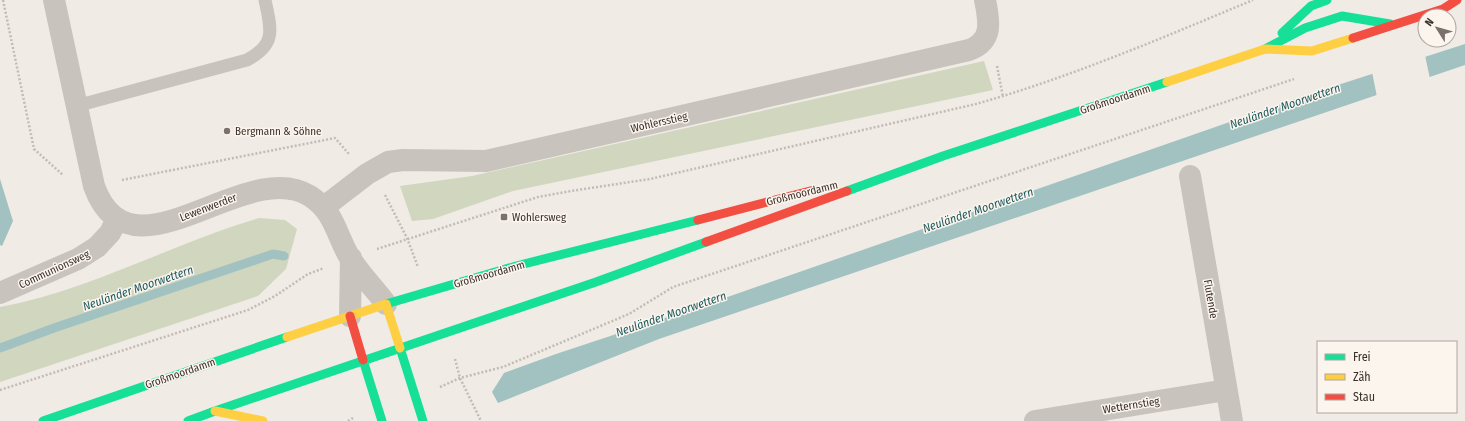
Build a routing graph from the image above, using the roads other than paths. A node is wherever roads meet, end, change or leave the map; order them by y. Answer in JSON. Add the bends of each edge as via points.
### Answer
{"nodes":[{"id":1,"x":54,"y":0,"type":"edge"},
{"id":2,"x":265,"y":0,"type":"edge"},
{"id":3,"x":985,"y":0,"type":"edge"},
{"id":4,"x":1327,"y":0,"type":"edge"},
{"id":5,"x":1457,"y":0,"type":"edge"},
{"id":6,"x":1394,"y":25,"type":"junction"},
{"id":7,"x":1265,"y":49,"type":"junction"},
{"id":8,"x":76,"y":106,"type":"junction"},
{"id":9,"x":943,"y":156,"type":"junction"},
{"id":10,"x":1190,"y":176,"type":"dead end"},
{"id":11,"x":843,"y":182,"type":"dead end"},
{"id":12,"x":820,"y":188,"type":"dead end"},
{"id":13,"x":324,"y":207,"type":"junction"},
{"id":14,"x":117,"y":219,"type":"junction"},
{"id":15,"x":350,"y":258,"type":"junction"},
{"id":16,"x":0,"y":293,"type":"edge"},
{"id":17,"x":386,"y":304,"type":"junction"},
{"id":18,"x":350,"y":316,"type":"junction"},
{"id":19,"x":400,"y":348,"type":"junction"},
{"id":20,"x":363,"y":360,"type":"junction"},
{"id":21,"x":1226,"y":390,"type":"junction"},
{"id":22,"x":215,"y":411,"type":"junction"},
{"id":23,"x":43,"y":421,"type":"edge"},
{"id":24,"x":188,"y":421,"type":"edge"},
{"id":25,"x":263,"y":421,"type":"edge"},
{"id":26,"x":382,"y":421,"type":"edge"},
{"id":27,"x":423,"y":421,"type":"edge"},
{"id":28,"x":1035,"y":421,"type":"edge"},
{"id":29,"x":1232,"y":421,"type":"edge"}],
"edges":[{"from":1,"to":8,"type":"street","name":"Lewenwerder"},
{"from":2,"to":8,"type":"lane","via":[[270,38],[259,54],[247,60]]},
{"from":3,"to":13,"type":"street","name":"Wohlersstieg","via":[[990,24],[985,38],[969,50],[486,161],[388,162],[367,174]]},
{"from":4,"to":7,"type":"main road","name":"Großmoordamm","via":[[1311,6]]},
{"from":5,"to":6,"type":"main road","name":"Großmoordamm","via":[[1443,9]]},
{"from":6,"to":7,"type":"main road","name":"Großmoordamm","via":[[1312,52]]},
{"from":6,"to":7,"type":"main road","via":[[1342,16],[1305,28]]},
{"from":7,"to":9,"type":"main road","name":"Großmoordamm"},
{"from":8,"to":14,"type":"street","name":"Lewenwerder","via":[[98,199]]},
{"from":9,"to":11,"type":"main road","name":"Großmoordamm"},
{"from":9,"to":19,"type":"main road","name":"Großmoordamm","via":[[596,282]]},
{"from":10,"to":21,"type":"street","name":"Flutende"},
{"from":12,"to":17,"type":"main road","name":"Großmoordamm","via":[[516,266]]},
{"from":13,"to":14,"type":"street","name":"Lewenwerder","via":[[310,195],[291,188],[276,188],[232,197],[188,217],[168,222],[147,225],[131,224]]},
{"from":13,"to":15,"type":"street","name":"Lewenwerder","via":[[334,222]]},
{"from":14,"to":16,"type":"street","name":"Communionsweg","via":[[110,233],[91,251]]},
{"from":15,"to":17,"type":"street"},
{"from":15,"to":18,"type":"street"},
{"from":17,"to":18,"type":"main road","name":"Großmoordamm"},
{"from":17,"to":19,"type":"main road"},
{"from":18,"to":20,"type":"main road"},
{"from":18,"to":23,"type":"main road","name":"Großmoordamm"},
{"from":19,"to":20,"type":"main road","name":"Großmoordamm"},
{"from":19,"to":27,"type":"main road"},
{"from":20,"to":22,"type":"main road","name":"Großmoordamm"},
{"from":20,"to":26,"type":"main road"},
{"from":21,"to":28,"type":"street","name":"Wetternstieg"},
{"from":21,"to":29,"type":"street","name":"Flutende"},
{"from":22,"to":24,"type":"main road","name":"Großmoordamm"},
{"from":22,"to":25,"type":"main road"}]}
